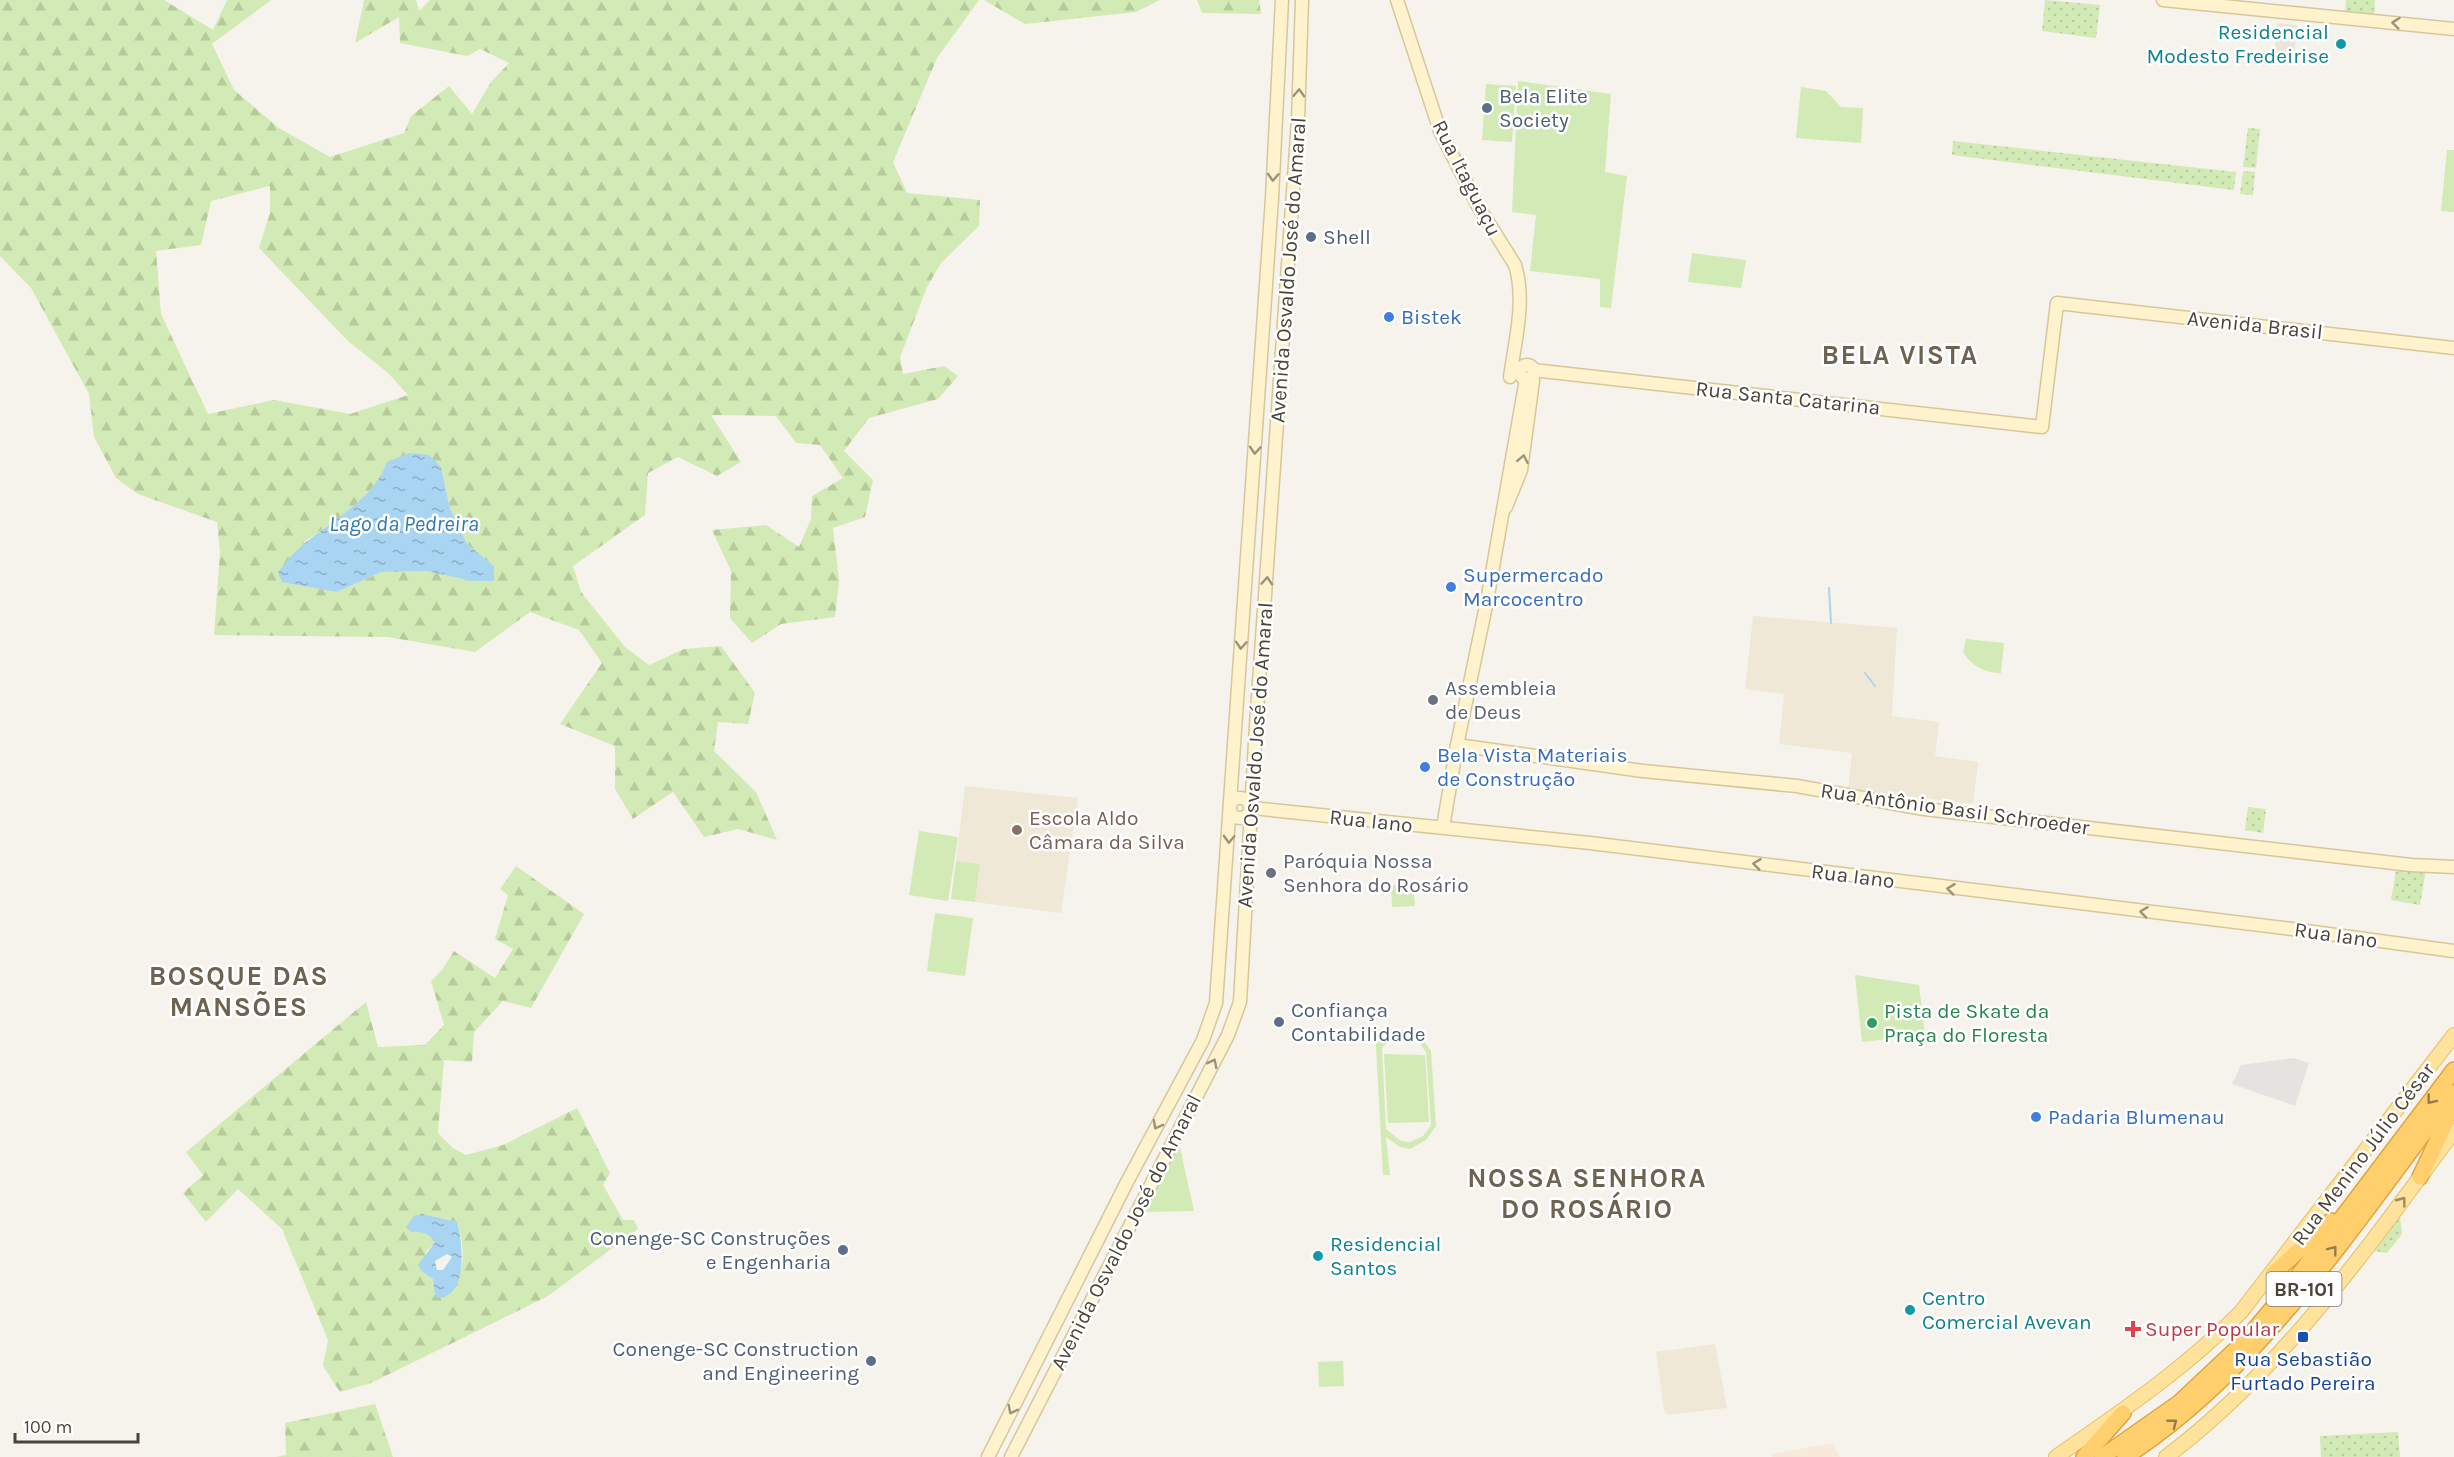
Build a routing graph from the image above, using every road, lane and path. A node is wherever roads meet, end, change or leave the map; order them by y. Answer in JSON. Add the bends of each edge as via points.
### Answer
{"nodes":[{"id":1,"x":1302,"y":0,"type":"edge"},
{"id":2,"x":1397,"y":0,"type":"edge"},
{"id":3,"x":2163,"y":0,"type":"edge"},
{"id":4,"x":1288,"y":1,"type":"edge"},
{"id":5,"x":2454,"y":29,"type":"edge"},
{"id":6,"x":1298,"y":59,"type":"junction"},
{"id":7,"x":1278,"y":99,"type":"junction"},
{"id":8,"x":1296,"y":146,"type":"junction"},
{"id":9,"x":2454,"y":348,"type":"edge"},
{"id":10,"x":1513,"y":356,"type":"junction"},
{"id":11,"x":1529,"y":372,"type":"junction"},
{"id":12,"x":1510,"y":377,"type":"dead end"},
{"id":13,"x":1257,"y":392,"type":"junction"},
{"id":14,"x":1279,"y":394,"type":"junction"},
{"id":15,"x":2043,"y":427,"type":"joint"},
{"id":16,"x":1457,"y":745,"type":"junction"},
{"id":17,"x":1229,"y":808,"type":"junction"},
{"id":18,"x":1252,"y":808,"type":"junction"},
{"id":19,"x":1443,"y":828,"type":"junction"},
{"id":20,"x":2454,"y":867,"type":"edge"},
{"id":21,"x":2454,"y":951,"type":"edge"},
{"id":22,"x":2454,"y":1035,"type":"edge"},
{"id":23,"x":2454,"y":1070,"type":"edge"},
{"id":24,"x":2454,"y":1093,"type":"edge"},
{"id":25,"x":2454,"y":1105,"type":"edge"},
{"id":26,"x":2454,"y":1131,"type":"edge"},
{"id":27,"x":2420,"y":1177,"type":"junction"},
{"id":28,"x":2359,"y":1195,"type":"junction"},
{"id":29,"x":2273,"y":1274,"type":"junction"},
{"id":30,"x":1058,"y":1321,"type":"junction"},
{"id":31,"x":1075,"y":1330,"type":"junction"},
{"id":32,"x":1028,"y":1378,"type":"junction"},
{"id":33,"x":1042,"y":1395,"type":"junction"},
{"id":34,"x":2123,"y":1413,"type":"junction"},
{"id":35,"x":988,"y":1457,"type":"edge"},
{"id":36,"x":1011,"y":1457,"type":"edge"},
{"id":37,"x":2056,"y":1457,"type":"edge"},
{"id":38,"x":2084,"y":1457,"type":"edge"},
{"id":39,"x":2102,"y":1457,"type":"edge"},
{"id":40,"x":2125,"y":1457,"type":"edge"},
{"id":41,"x":2166,"y":1457,"type":"edge"}],
"edges":[{"from":1,"to":6,"type":"main road","name":"Avenida Osvaldo José do Amaral"},
{"from":2,"to":10,"type":"main road","name":"Rua Itaguaçu","via":[[1440,131],[1478,206],[1515,265],[1519,288]]},
{"from":5,"to":3,"type":"main road","one_way":true},
{"from":4,"to":6,"type":"main road","via":[[1297,6],[1294,39]]},
{"from":4,"to":7,"type":"main road","name":"Avenida Osvaldo José do Amaral"},
{"from":8,"to":6,"type":"main road","name":"Avenida Osvaldo José do Amaral","one_way":true},
{"from":7,"to":8,"type":"main road","via":[[1279,141],[1287,149]]},
{"from":7,"to":13,"type":"main road","name":"Avenida Osvaldo José do Amaral","one_way":true},
{"from":8,"to":14,"type":"main road","name":"Avenida Osvaldo José do Amaral"},
{"from":9,"to":15,"type":"main road","name":"Avenida Brasil","via":[[2057,303]]},
{"from":10,"to":11,"type":"main road"},
{"from":10,"to":12,"type":"main road","name":"Rua Itaguaçu"},
{"from":11,"to":15,"type":"main road","name":"Rua Santa Catarina"},
{"from":11,"to":16,"type":"main road"},
{"from":13,"to":14,"type":"main road","via":[[1269,402]]},
{"from":13,"to":17,"type":"main road","name":"Avenida Osvaldo José do Amaral","one_way":true},
{"from":18,"to":14,"type":"main road","name":"Avenida Osvaldo José do Amaral","one_way":true},
{"from":16,"to":19,"type":"main road"},
{"from":16,"to":20,"type":"main road","name":"Rua Antônio Basil Schroeder","via":[[1642,771],[1797,786],[1924,809]]},
{"from":17,"to":18,"type":"main road","name":"Rua Iano","via":[[1239,818]]},
{"from":17,"to":30,"type":"main road","name":"Avenida Osvaldo José do Amaral","one_way":true,"via":[[1220,979],[1212,1019]]},
{"from":18,"to":19,"type":"main road","name":"Rua Iano"},
{"from":31,"to":18,"type":"main road","name":"Avenida Osvaldo José do Amaral","one_way":true,"via":[[1237,1014]]},
{"from":21,"to":19,"type":"main road","name":"Rua Iano","one_way":true,"via":[[2292,928]]},
{"from":22,"to":29,"type":"main road","name":"Rua Menino Júlio César"},
{"from":23,"to":28,"type":"highway","number":"BR-101","one_way":true},
{"from":40,"to":24,"type":"highway","number":"BR-101","one_way":true,"via":[[2201,1400],[2268,1333]]},
{"from":25,"to":27,"type":"highway"},
{"from":26,"to":27,"type":"main road"},
{"from":41,"to":27,"type":"main road","one_way":true,"via":[[2242,1393],[2286,1347]]},
{"from":28,"to":29,"type":"highway"},
{"from":28,"to":39,"type":"highway","number":"BR-101","via":[[2272,1310],[2223,1364],[2172,1408]]},
{"from":29,"to":34,"type":"main road","name":"Rua Menino Júlio César","via":[[2209,1343]]},
{"from":30,"to":31,"type":"main road","via":[[1063,1332]]},
{"from":30,"to":32,"type":"main road","name":"Avenida Osvaldo José do Amaral"},
{"from":31,"to":33,"type":"main road","name":"Avenida Osvaldo José do Amaral"},
{"from":32,"to":33,"type":"main road","via":[[1039,1384]]},
{"from":32,"to":35,"type":"main road","name":"Avenida Osvaldo José do Amaral","one_way":true},
{"from":33,"to":36,"type":"main road","name":"Avenida Osvaldo José do Amaral"},
{"from":34,"to":37,"type":"main road","name":"Rua Menino Júlio César"},
{"from":34,"to":38,"type":"highway"}]}
